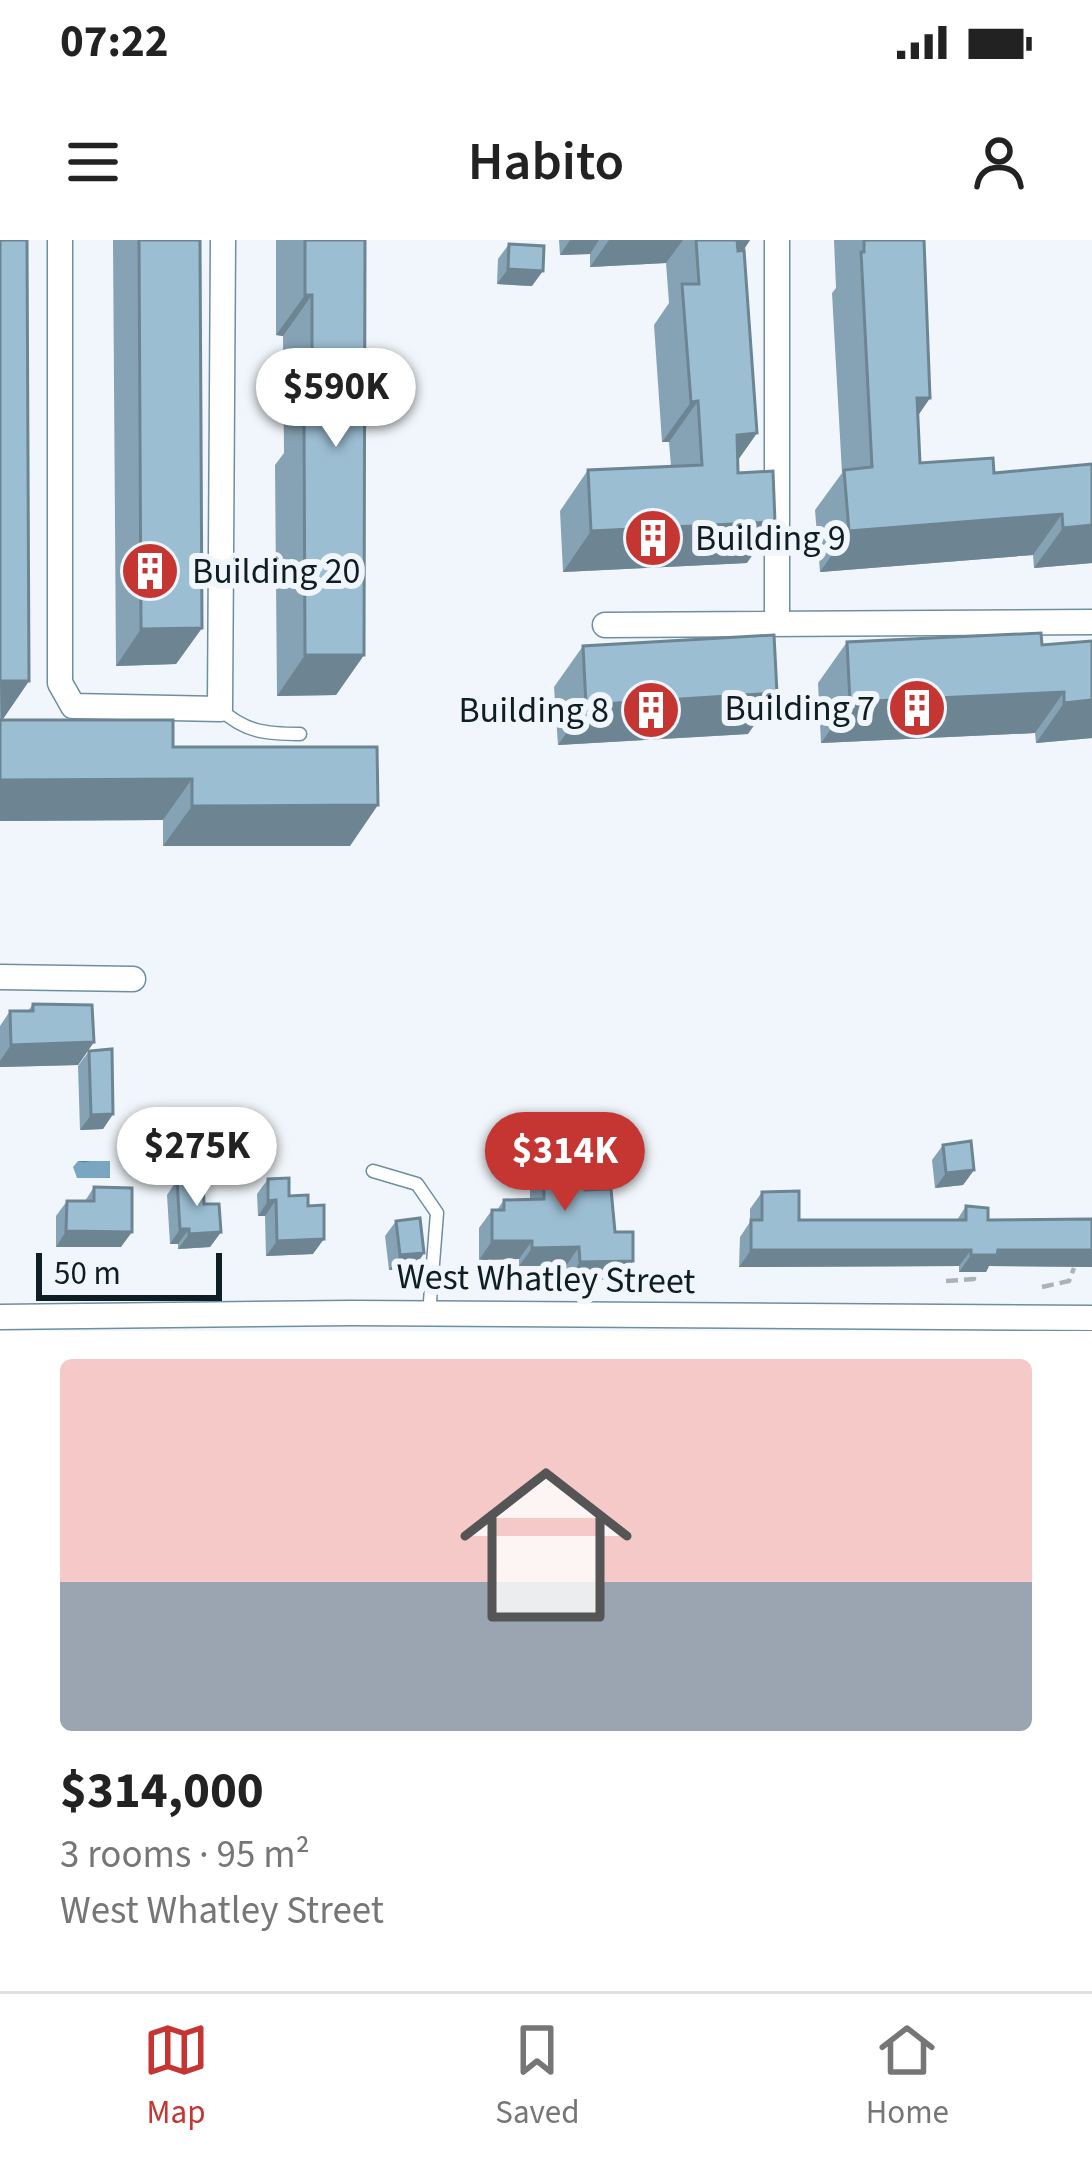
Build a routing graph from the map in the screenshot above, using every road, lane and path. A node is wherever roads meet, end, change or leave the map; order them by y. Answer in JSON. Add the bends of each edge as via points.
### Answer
{"nodes":[{"id":1,"x":60,"y":240,"type":"edge"},
{"id":2,"x":223,"y":240,"type":"edge"},
{"id":3,"x":777,"y":240,"type":"edge"},
{"id":4,"x":1092,"y":622,"type":"edge"},
{"id":5,"x":777,"y":624,"type":"junction"},
{"id":6,"x":605,"y":625,"type":"dead end"},
{"id":7,"x":220,"y":709,"type":"junction"},
{"id":8,"x":300,"y":734,"type":"dead end"},
{"id":9,"x":0,"y":977,"type":"edge"},
{"id":10,"x":133,"y":979,"type":"dead end"},
{"id":11,"x":373,"y":1171,"type":"dead end"},
{"id":12,"x":1074,"y":1268,"type":"edge"},
{"id":13,"x":974,"y":1272,"type":"edge"},
{"id":14,"x":946,"y":1281,"type":"dead end"},
{"id":15,"x":1042,"y":1287,"type":"dead end"},
{"id":16,"x":430,"y":1314,"type":"junction"},
{"id":17,"x":0,"y":1317,"type":"edge"},
{"id":18,"x":1092,"y":1318,"type":"edge"},
{"id":19,"x":351,"y":1322,"type":"edge"},
{"id":20,"x":704,"y":1324,"type":"edge"}],
"edges":[{"from":1,"to":7,"type":"street","via":[[60,683],[73,706]]},
{"from":2,"to":7,"type":"street"},
{"from":3,"to":5,"type":"street"},
{"from":4,"to":5,"type":"street"},
{"from":5,"to":6,"type":"street"},
{"from":7,"to":8,"type":"lane","via":[[260,734]]},
{"from":9,"to":10,"type":"street"},
{"from":11,"to":16,"type":"lane","via":[[417,1184],[436,1213]]},
{"from":12,"to":15,"type":"path","via":[[1070,1281]]},
{"from":13,"to":14,"type":"path","via":[[970,1282]]},
{"from":16,"to":19,"type":"street","name":"West Whatley Street"},
{"from":16,"to":20,"type":"street","name":"West Whatley Street"},
{"from":17,"to":19,"type":"street","name":"West Whatley Street"},
{"from":18,"to":20,"type":"street","name":"West Whatley Street"}]}
